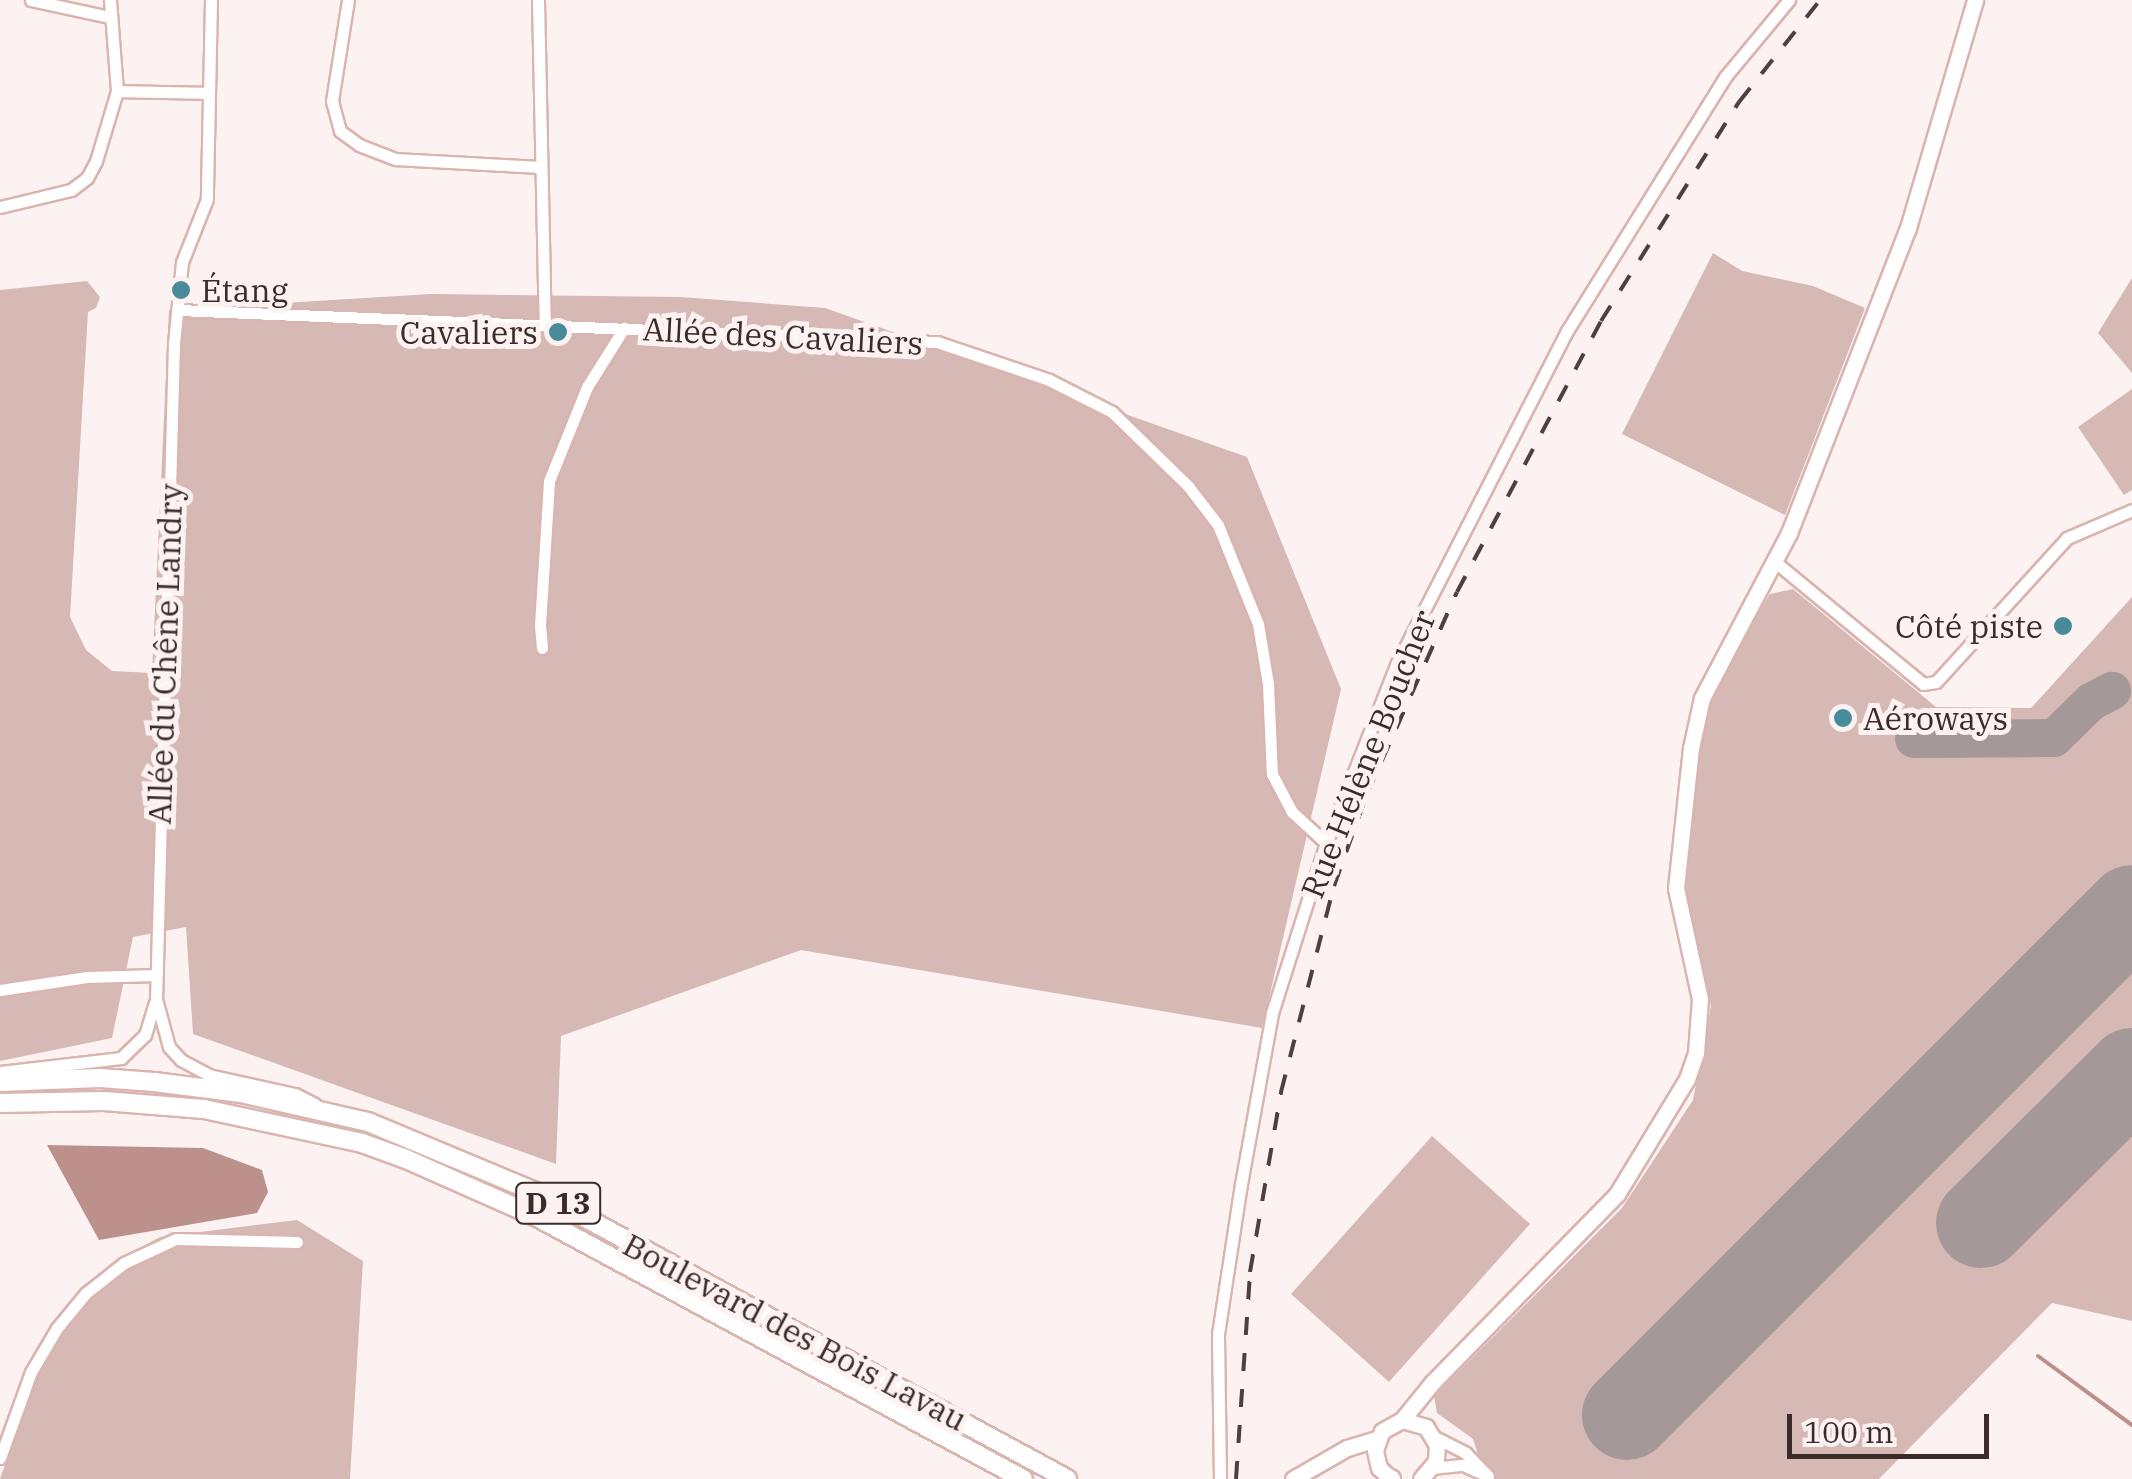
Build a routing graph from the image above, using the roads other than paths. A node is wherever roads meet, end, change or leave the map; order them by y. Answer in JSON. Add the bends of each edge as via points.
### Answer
{"nodes":[{"id":1,"x":30,"y":0,"type":"edge"},
{"id":2,"x":110,"y":0,"type":"edge"},
{"id":3,"x":210,"y":0,"type":"edge"},
{"id":4,"x":348,"y":0,"type":"edge"},
{"id":5,"x":538,"y":0,"type":"edge"},
{"id":6,"x":1789,"y":0,"type":"edge"},
{"id":7,"x":1976,"y":0,"type":"edge"},
{"id":8,"x":109,"y":17,"type":"junction"},
{"id":9,"x":117,"y":91,"type":"junction"},
{"id":10,"x":209,"y":94,"type":"junction"},
{"id":11,"x":539,"y":167,"type":"junction"},
{"id":12,"x":0,"y":207,"type":"edge"},
{"id":13,"x":178,"y":310,"type":"junction"},
{"id":14,"x":546,"y":324,"type":"junction"},
{"id":15,"x":624,"y":328,"type":"junction"},
{"id":16,"x":2132,"y":510,"type":"edge"},
{"id":17,"x":1774,"y":562,"type":"junction"},
{"id":18,"x":542,"y":648,"type":"dead end"},
{"id":19,"x":1326,"y":843,"type":"junction"},
{"id":20,"x":156,"y":975,"type":"junction"},
{"id":21,"x":0,"y":990,"type":"edge"},
{"id":22,"x":156,"y":999,"type":"junction"},
{"id":23,"x":0,"y":1072,"type":"edge"},
{"id":24,"x":0,"y":1082,"type":"edge"},
{"id":25,"x":0,"y":1103,"type":"edge"},
{"id":26,"x":328,"y":1110,"type":"junction"},
{"id":27,"x":297,"y":1242,"type":"dead end"},
{"id":28,"x":1425,"y":1394,"type":"junction"},
{"id":29,"x":1402,"y":1420,"type":"junction"},
{"id":30,"x":1430,"y":1432,"type":"junction"},
{"id":31,"x":1378,"y":1438,"type":"junction"},
{"id":32,"x":1332,"y":1457,"type":"junction"},
{"id":33,"x":0,"y":1458,"type":"edge"},
{"id":34,"x":1376,"y":1461,"type":"junction"},
{"id":35,"x":1427,"y":1474,"type":"edge"},
{"id":36,"x":1490,"y":1477,"type":"edge"},
{"id":37,"x":1023,"y":1479,"type":"edge"},
{"id":38,"x":1067,"y":1479,"type":"edge"},
{"id":39,"x":1220,"y":1479,"type":"edge"},
{"id":40,"x":1293,"y":1479,"type":"edge"},
{"id":41,"x":1391,"y":1479,"type":"edge"}],
"edges":[{"from":1,"to":8,"type":"street"},
{"from":2,"to":8,"type":"street"},
{"from":3,"to":10,"type":"street","name":"Allée du Chêne Landry"},
{"from":4,"to":11,"type":"street","via":[[332,101],[340,131],[396,160]]},
{"from":5,"to":11,"type":"street"},
{"from":6,"to":19,"type":"street","name":"Rue Hélène Boucher","via":[[1725,77],[1567,331],[1397,663]]},
{"from":7,"to":17,"type":"street","via":[[1908,228]]},
{"from":8,"to":9,"type":"street"},
{"from":9,"to":10,"type":"street"},
{"from":9,"to":12,"type":"street","via":[[86,178],[56,195]]},
{"from":10,"to":13,"type":"street","name":"Allée du Chêne Landry","via":[[207,198],[182,262]]},
{"from":11,"to":14,"type":"street"},
{"from":13,"to":14,"type":"street","name":"Allée des Cavaliers"},
{"from":13,"to":20,"type":"street","name":"Allée du Chêne Landry"},
{"from":14,"to":15,"type":"street","name":"Allée des Cavaliers"},
{"from":15,"to":18,"type":"street","via":[[586,387],[549,482]]},
{"from":15,"to":19,"type":"street","name":"Allée des Cavaliers","via":[[937,342],[1049,380],[1112,412],[1218,525],[1258,624],[1272,774],[1292,812]]},
{"from":16,"to":17,"type":"street","via":[[2067,538],[1936,682],[1923,684]]},
{"from":17,"to":28,"type":"street","via":[[1716,666],[1694,726],[1676,888],[1700,1023],[1686,1079],[1617,1194]]},
{"from":19,"to":39,"type":"street","name":"Rue Hélène Boucher","via":[[1272,1013],[1241,1184],[1218,1334]]},
{"from":20,"to":21,"type":"street"},
{"from":20,"to":22,"type":"street","name":"Allée du Chêne Landry"},
{"from":22,"to":23,"type":"street","name":"Allée du Chêne Landry","via":[[145,1035],[121,1058]]},
{"from":22,"to":26,"type":"street","name":"Allée du Chêne Landry","via":[[168,1046],[181,1060],[208,1075],[295,1094]]},
{"from":24,"to":26,"type":"main road","name":"Boulevard des Bois Lavau","number":"D 13","via":[[154,1082]]},
{"from":25,"to":37,"type":"main road","name":"Boulevard des Bois Lavau","number":"D 13","via":[[104,1101],[204,1109],[406,1159],[537,1216]]},
{"from":26,"to":38,"type":"main road","name":"Boulevard des Bois Lavau","number":"D 13","via":[[458,1156],[545,1196]]},
{"from":27,"to":33,"type":"street","via":[[176,1239],[124,1263],[57,1328],[30,1372]]},
{"from":28,"to":29,"type":"street"},
{"from":28,"to":30,"type":"street"},
{"from":29,"to":30,"type":"street"},
{"from":29,"to":31,"type":"street"},
{"from":30,"to":35,"type":"street","via":[[1438,1453]]},
{"from":30,"to":36,"type":"street"},
{"from":31,"to":32,"type":"street"},
{"from":31,"to":34,"type":"street"},
{"from":32,"to":34,"type":"street"},
{"from":32,"to":40,"type":"street"},
{"from":34,"to":41,"type":"street"},
{"from":35,"to":36,"type":"street","via":[[1464,1465]]}]}
